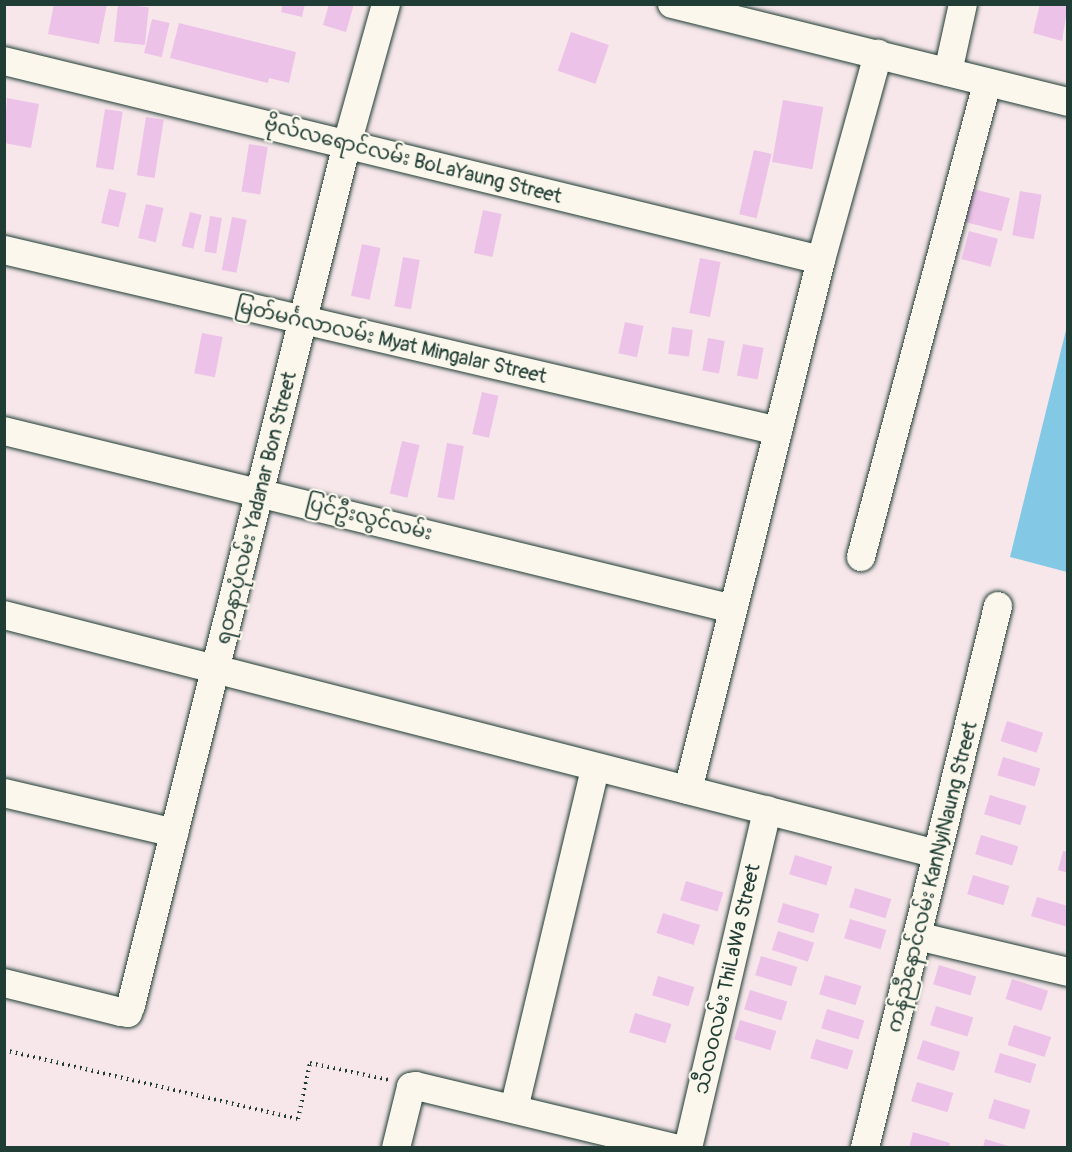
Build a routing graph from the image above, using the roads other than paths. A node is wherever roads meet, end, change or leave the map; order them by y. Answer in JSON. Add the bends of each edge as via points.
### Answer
{"nodes":[{"id":1,"x":386,"y":4,"type":"edge"},
{"id":2,"x":672,"y":4,"type":"edge"},
{"id":3,"x":963,"y":4,"type":"edge"},
{"id":4,"x":878,"y":54,"type":"junction"},
{"id":5,"x":4,"y":61,"type":"edge"},
{"id":6,"x":948,"y":72,"type":"junction"},
{"id":7,"x":987,"y":82,"type":"junction"},
{"id":8,"x":1068,"y":102,"type":"edge"},
{"id":9,"x":347,"y":144,"type":"junction"},
{"id":10,"x":4,"y":250,"type":"edge"},
{"id":11,"x":821,"y":260,"type":"junction"},
{"id":12,"x":303,"y":320,"type":"junction"},
{"id":13,"x":4,"y":431,"type":"edge"},
{"id":14,"x":778,"y":431,"type":"junction"},
{"id":15,"x":260,"y":491,"type":"junction"},
{"id":16,"x":861,"y":557,"type":"dead end"},
{"id":17,"x":998,"y":606,"type":"dead end"},
{"id":18,"x":733,"y":609,"type":"junction"},
{"id":19,"x":4,"y":615,"type":"edge"},
{"id":20,"x":215,"y":669,"type":"junction"},
{"id":21,"x":595,"y":769,"type":"junction"},
{"id":22,"x":688,"y":790,"type":"junction"},
{"id":23,"x":4,"y":793,"type":"edge"},
{"id":24,"x":767,"y":810,"type":"junction"},
{"id":25,"x":174,"y":833,"type":"junction"},
{"id":26,"x":937,"y":854,"type":"junction"},
{"id":27,"x":917,"y":936,"type":"junction"},
{"id":28,"x":1068,"y":972,"type":"edge"},
{"id":29,"x":4,"y":983,"type":"edge"},
{"id":30,"x":514,"y":1109,"type":"junction"},
{"id":31,"x":396,"y":1148,"type":"edge"},
{"id":32,"x":675,"y":1148,"type":"edge"},
{"id":33,"x":688,"y":1148,"type":"edge"},
{"id":34,"x":865,"y":1148,"type":"edge"}],
"edges":[{"from":1,"to":9,"type":"street","name":"ရတနာပုံလမ်း Yadanar Bon Street"},
{"from":2,"to":4,"type":"street"},
{"from":3,"to":6,"type":"street"},
{"from":4,"to":6,"type":"street"},
{"from":4,"to":11,"type":"street"},
{"from":5,"to":9,"type":"street","name":"ဗိုလ်လရောင်လမ်း BoLaYaung Street"},
{"from":6,"to":7,"type":"street"},
{"from":7,"to":8,"type":"street"},
{"from":7,"to":16,"type":"street"},
{"from":9,"to":11,"type":"street","name":"ဗိုလ်လရောင်လမ်း BoLaYaung Street"},
{"from":9,"to":12,"type":"street","name":"ရတနာပုံလမ်း Yadanar Bon Street"},
{"from":10,"to":12,"type":"street","name":"မြတ်မင်္ဂလာလမ်း Myat Mingalar Street"},
{"from":11,"to":14,"type":"street"},
{"from":12,"to":14,"type":"street","name":"မြတ်မင်္ဂလာလမ်း Myat Mingalar Street"},
{"from":12,"to":15,"type":"street","name":"ရတနာပုံလမ်း Yadanar Bon Street"},
{"from":13,"to":15,"type":"street","name":"ပြင်ဦးလွင်လမ်း"},
{"from":14,"to":18,"type":"street"},
{"from":15,"to":18,"type":"street","name":"ပြင်ဦးလွင်လမ်း"},
{"from":15,"to":20,"type":"street","name":"ရတနာပုံလမ်း Yadanar Bon Street"},
{"from":17,"to":26,"type":"street","name":"ကန်ညီနောင်လမ်း KanNyiNaung Street"},
{"from":18,"to":22,"type":"street"},
{"from":19,"to":20,"type":"street"},
{"from":20,"to":21,"type":"street"},
{"from":20,"to":25,"type":"street","name":"ရတနာပုံလမ်း Yadanar Bon Street"},
{"from":21,"to":22,"type":"street"},
{"from":21,"to":30,"type":"street"},
{"from":22,"to":24,"type":"street"},
{"from":23,"to":25,"type":"street"},
{"from":24,"to":26,"type":"street"},
{"from":24,"to":33,"type":"street","name":"သီလဝလမ်း ThiLaWa Street"},
{"from":25,"to":29,"type":"street","name":"ရတနာပုံလမ်း Yadanar Bon Street","via":[[128,1013]]},
{"from":26,"to":27,"type":"street","name":"ကန်ညီနောင်လမ်း KanNyiNaung Street"},
{"from":27,"to":28,"type":"street"},
{"from":27,"to":34,"type":"street","name":"ကန်ညီနောင်လမ်း KanNyiNaung Street"},
{"from":30,"to":31,"type":"street","via":[[411,1087]]},
{"from":30,"to":32,"type":"street"}]}
